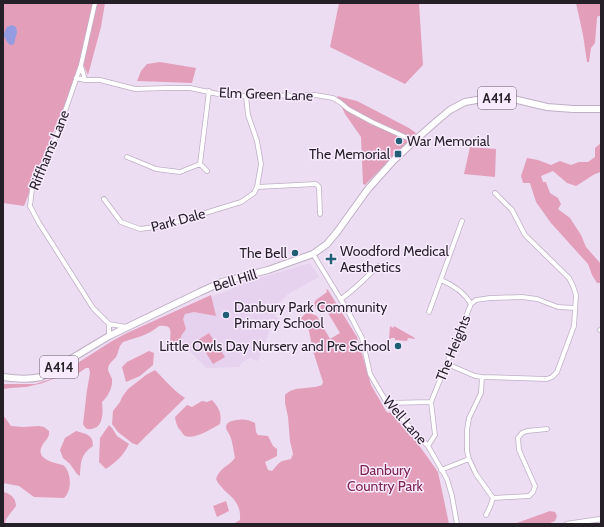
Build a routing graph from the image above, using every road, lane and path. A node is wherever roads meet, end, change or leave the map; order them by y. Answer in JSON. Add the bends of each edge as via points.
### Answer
{"nodes":[{"id":1,"x":95,"y":3,"type":"edge"},
{"id":2,"x":81,"y":65,"type":"junction"},
{"id":3,"x":76,"y":78,"type":"junction"},
{"id":4,"x":85,"y":80,"type":"junction"},
{"id":5,"x":209,"y":91,"type":"junction"},
{"id":6,"x":246,"y":96,"type":"junction"},
{"id":7,"x":601,"y":110,"type":"edge"},
{"id":8,"x":414,"y":141,"type":"junction"},
{"id":9,"x":128,"y":157,"type":"dead end"},
{"id":10,"x":200,"y":164,"type":"junction"},
{"id":11,"x":207,"y":171,"type":"dead end"},
{"id":12,"x":258,"y":187,"type":"junction"},
{"id":13,"x":494,"y":193,"type":"dead end"},
{"id":14,"x":104,"y":199,"type":"dead end"},
{"id":15,"x":320,"y":214,"type":"dead end"},
{"id":16,"x":462,"y":221,"type":"dead end"},
{"id":17,"x":313,"y":254,"type":"junction"},
{"id":18,"x":378,"y":266,"type":"dead end"},
{"id":19,"x":440,"y":280,"type":"junction"},
{"id":20,"x":341,"y":299,"type":"junction"},
{"id":21,"x":471,"y":304,"type":"junction"},
{"id":22,"x":575,"y":308,"type":"junction"},
{"id":23,"x":429,"y":312,"type":"dead end"},
{"id":24,"x":109,"y":324,"type":"junction"},
{"id":25,"x":128,"y":327,"type":"junction"},
{"id":26,"x":109,"y":336,"type":"junction"},
{"id":27,"x":447,"y":364,"type":"junction"},
{"id":28,"x":3,"y":377,"type":"edge"},
{"id":29,"x":482,"y":377,"type":"junction"},
{"id":30,"x":431,"y":402,"type":"junction"},
{"id":31,"x":387,"y":403,"type":"junction"},
{"id":32,"x":547,"y":429,"type":"dead end"},
{"id":33,"x":428,"y":446,"type":"junction"},
{"id":34,"x":469,"y":459,"type":"junction"},
{"id":35,"x":441,"y":470,"type":"junction"},
{"id":36,"x":493,"y":498,"type":"junction"},
{"id":37,"x":486,"y":515,"type":"dead end"},
{"id":38,"x":601,"y":519,"type":"edge"},
{"id":39,"x":457,"y":524,"type":"edge"},
{"id":40,"x":567,"y":524,"type":"edge"}],
"edges":[{"from":1,"to":2,"type":"street","name":"Riffhams Lane"},
{"from":2,"to":3,"type":"street","name":"Riffhams Lane"},
{"from":2,"to":4,"type":"street"},
{"from":3,"to":4,"type":"street","name":"Elm Green Lane"},
{"from":3,"to":24,"type":"street","name":"Riffhams Lane","via":[[54,144],[32,189],[30,206],[93,308]]},
{"from":4,"to":5,"type":"street","name":"Elm Green Lane","via":[[100,80],[135,89],[190,88]]},
{"from":5,"to":6,"type":"street","name":"Elm Green Lane"},
{"from":5,"to":10,"type":"street"},
{"from":6,"to":8,"type":"street","name":"Elm Green Lane","via":[[315,94],[333,98],[372,122]]},
{"from":6,"to":12,"type":"street","via":[[248,115],[257,141],[261,164]]},
{"from":7,"to":8,"type":"main road","number":"A414","via":[[537,105],[509,98],[478,99],[450,110]]},
{"from":8,"to":17,"type":"main road","name":"Bell Hill","number":"A414","via":[[368,189],[327,244]]},
{"from":9,"to":10,"type":"street","via":[[156,169],[180,172]]},
{"from":10,"to":11,"type":"street"},
{"from":12,"to":14,"type":"street","name":"Park Dale","via":[[241,202],[163,226],[140,230],[121,222]]},
{"from":12,"to":15,"type":"street","via":[[316,184],[319,187]]},
{"from":13,"to":22,"type":"street","via":[[512,210],[524,235],[569,278],[576,295]]},
{"from":16,"to":19,"type":"street"},
{"from":17,"to":20,"type":"street","name":"Well Lane"},
{"from":17,"to":25,"type":"main road","name":"Bell Hill","number":"A414","via":[[268,270],[222,282]]},
{"from":18,"to":20,"type":"street"},
{"from":19,"to":21,"type":"street","via":[[454,286]]},
{"from":19,"to":23,"type":"street"},
{"from":20,"to":31,"type":"street","name":"Well Lane","via":[[362,338],[370,374]]},
{"from":21,"to":22,"type":"street","name":"The Heights","via":[[476,300],[490,298],[522,297],[537,299],[558,307]]},
{"from":21,"to":27,"type":"street","name":"The Heights"},
{"from":22,"to":29,"type":"street","via":[[574,326],[557,372],[552,377]]},
{"from":24,"to":25,"type":"street"},
{"from":24,"to":26,"type":"street"},
{"from":25,"to":26,"type":"main road","name":"Bell Hill","number":"A414"},
{"from":26,"to":28,"type":"main road","number":"A414","via":[[41,377]]},
{"from":27,"to":29,"type":"street"},
{"from":27,"to":30,"type":"street","name":"The Heights"},
{"from":29,"to":34,"type":"street","via":[[481,393],[469,418],[467,430]]},
{"from":30,"to":31,"type":"street"},
{"from":30,"to":33,"type":"street","name":"The Heights","via":[[435,435]]},
{"from":31,"to":33,"type":"street","name":"Well Lane"},
{"from":32,"to":36,"type":"street","via":[[527,431],[518,438],[519,450],[535,486],[533,492],[529,496]]},
{"from":33,"to":35,"type":"street","name":"Well Lane"},
{"from":34,"to":35,"type":"street"},
{"from":34,"to":36,"type":"street"},
{"from":35,"to":39,"type":"street","name":"Well Lane","via":[[449,485]]},
{"from":36,"to":37,"type":"street"},
{"from":38,"to":40,"type":"street"}]}
